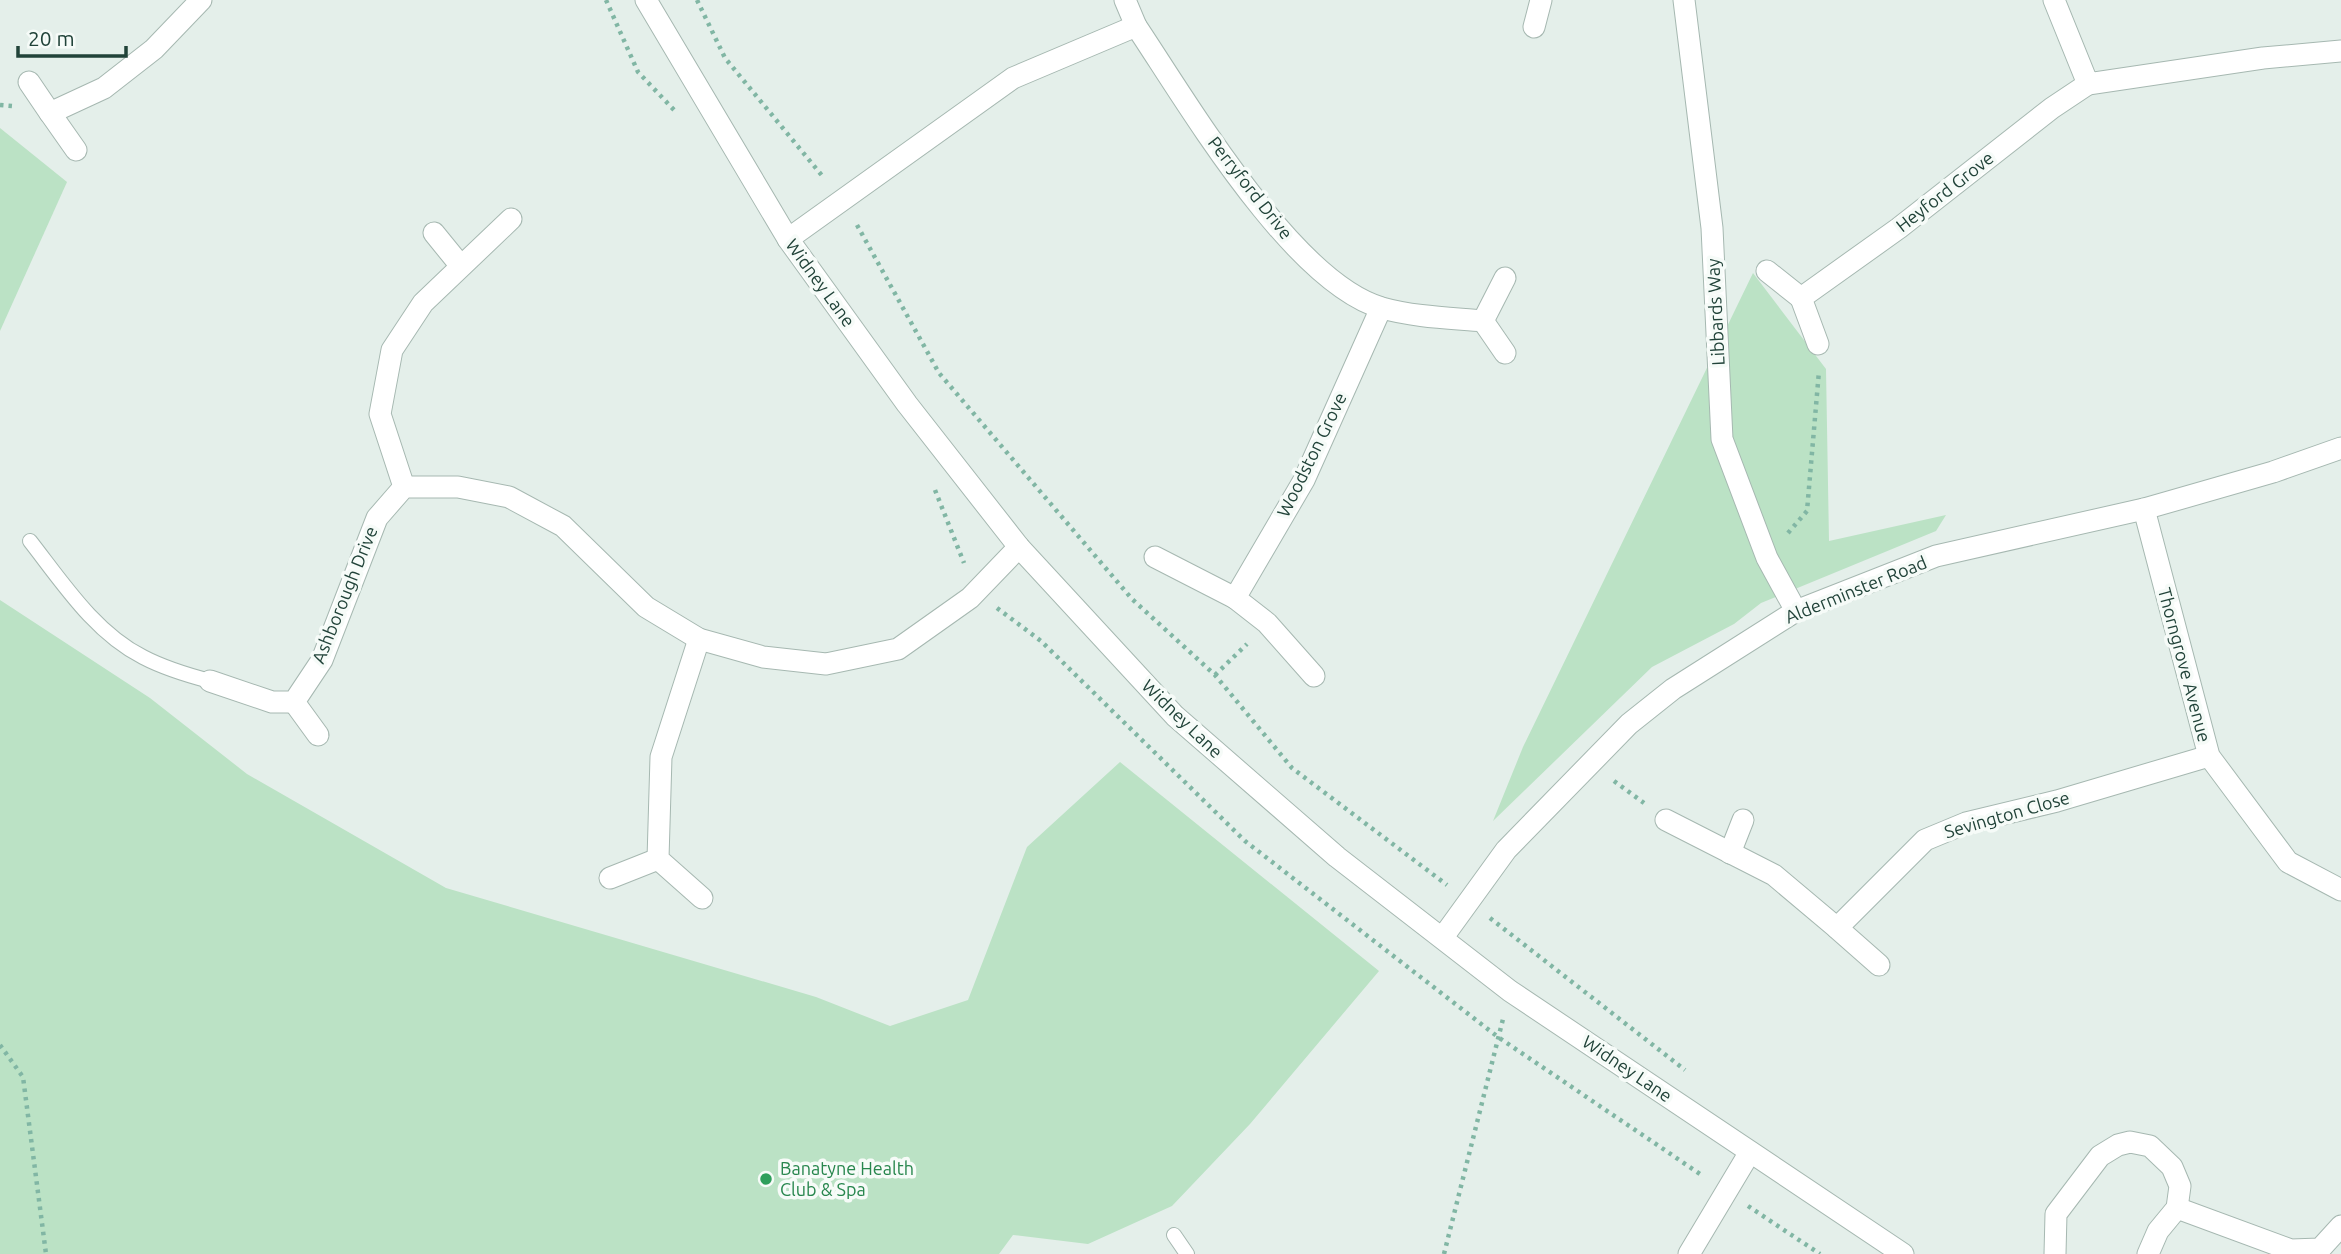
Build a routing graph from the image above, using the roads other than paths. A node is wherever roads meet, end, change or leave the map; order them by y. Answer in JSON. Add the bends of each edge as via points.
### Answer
{"nodes":[{"id":1,"x":201,"y":0,"type":"edge"},
{"id":2,"x":646,"y":0,"type":"edge"},
{"id":3,"x":1125,"y":0,"type":"edge"},
{"id":4,"x":1541,"y":0,"type":"edge"},
{"id":5,"x":1684,"y":0,"type":"edge"},
{"id":6,"x":2054,"y":0,"type":"edge"},
{"id":7,"x":1136,"y":26,"type":"junction"},
{"id":8,"x":1534,"y":27,"type":"dead end"},
{"id":9,"x":2341,"y":51,"type":"edge"},
{"id":10,"x":29,"y":82,"type":"dead end"},
{"id":11,"x":2088,"y":84,"type":"junction"},
{"id":12,"x":50,"y":113,"type":"junction"},
{"id":13,"x":76,"y":150,"type":"dead end"},
{"id":14,"x":511,"y":219,"type":"dead end"},
{"id":15,"x":435,"y":233,"type":"dead end"},
{"id":16,"x":788,"y":239,"type":"junction"},
{"id":17,"x":460,"y":265,"type":"junction"},
{"id":18,"x":1767,"y":271,"type":"dead end"},
{"id":19,"x":1505,"y":278,"type":"dead end"},
{"id":20,"x":1801,"y":298,"type":"junction"},
{"id":21,"x":1381,"y":308,"type":"junction"},
{"id":22,"x":1483,"y":321,"type":"junction"},
{"id":23,"x":1818,"y":344,"type":"road end"},
{"id":24,"x":1505,"y":353,"type":"dead end"},
{"id":25,"x":2341,"y":448,"type":"edge"},
{"id":26,"x":404,"y":487,"type":"junction"},
{"id":27,"x":2144,"y":509,"type":"junction"},
{"id":28,"x":30,"y":541,"type":"dead end"},
{"id":29,"x":1019,"y":547,"type":"junction"},
{"id":30,"x":1155,"y":556,"type":"dead end"},
{"id":31,"x":1235,"y":598,"type":"junction"},
{"id":32,"x":1796,"y":611,"type":"junction"},
{"id":33,"x":699,"y":639,"type":"junction"},
{"id":34,"x":1314,"y":676,"type":"dead end"},
{"id":35,"x":210,"y":681,"type":"joint"},
{"id":36,"x":294,"y":702,"type":"junction"},
{"id":37,"x":318,"y":735,"type":"dead end"},
{"id":38,"x":2209,"y":756,"type":"junction"},
{"id":39,"x":1666,"y":820,"type":"road end"},
{"id":40,"x":1743,"y":820,"type":"dead end"},
{"id":41,"x":1730,"y":853,"type":"junction"},
{"id":42,"x":658,"y":859,"type":"junction"},
{"id":43,"x":610,"y":878,"type":"dead end"},
{"id":44,"x":2341,"y":890,"type":"edge"},
{"id":45,"x":702,"y":898,"type":"dead end"},
{"id":46,"x":1837,"y":928,"type":"junction"},
{"id":47,"x":1443,"y":937,"type":"junction"},
{"id":48,"x":1879,"y":965,"type":"dead end"},
{"id":49,"x":1750,"y":1152,"type":"junction"},
{"id":50,"x":2177,"y":1208,"type":"junction"},
{"id":51,"x":2341,"y":1226,"type":"edge"},
{"id":52,"x":1174,"y":1235,"type":"dead end"},
{"id":53,"x":2321,"y":1252,"type":"edge"},
{"id":54,"x":1187,"y":1254,"type":"edge"},
{"id":55,"x":1689,"y":1254,"type":"edge"},
{"id":56,"x":1903,"y":1254,"type":"edge"},
{"id":57,"x":2055,"y":1254,"type":"edge"},
{"id":58,"x":2148,"y":1254,"type":"edge"}],
"edges":[{"from":1,"to":12,"type":"street","via":[[154,49],[104,88]]},
{"from":2,"to":16,"type":"street","name":"Widney Lane"},
{"from":3,"to":7,"type":"street","name":"Perryford Drive"},
{"from":4,"to":8,"type":"street"},
{"from":5,"to":32,"type":"street","name":"Libbards Way","via":[[1712,228],[1722,439],[1767,558]]},
{"from":6,"to":11,"type":"street"},
{"from":7,"to":16,"type":"street","via":[[1013,78]]},
{"from":7,"to":21,"type":"street","name":"Perryford Drive","via":[[1236,176],[1289,240],[1345,290]]},
{"from":9,"to":11,"type":"street","name":"Heyford Grove"},
{"from":10,"to":12,"type":"street"},
{"from":11,"to":20,"type":"street","name":"Heyford Grove"},
{"from":12,"to":13,"type":"street"},
{"from":14,"to":17,"type":"street"},
{"from":15,"to":17,"type":"street"},
{"from":16,"to":29,"type":"street","name":"Widney Lane","via":[[907,404]]},
{"from":17,"to":26,"type":"street","via":[[423,303],[392,350],[380,414]]},
{"from":18,"to":20,"type":"street"},
{"from":19,"to":22,"type":"street"},
{"from":20,"to":23,"type":"street"},
{"from":21,"to":22,"type":"street","name":"Perryford Drive"},
{"from":21,"to":31,"type":"street","name":"Woodston Grove","via":[[1304,480]]},
{"from":22,"to":24,"type":"street"},
{"from":25,"to":27,"type":"street","name":"Alderminster Road"},
{"from":26,"to":33,"type":"street","via":[[457,487],[509,497],[563,526],[646,607]]},
{"from":26,"to":36,"type":"street","name":"Ashborough Drive","via":[[377,517],[322,660]]},
{"from":27,"to":32,"type":"street","name":"Alderminster Road","via":[[1936,556]]},
{"from":27,"to":38,"type":"street","name":"Thorngrove Avenue"},
{"from":28,"to":35,"type":"lane","via":[[79,604],[112,635],[142,657]]},
{"from":29,"to":33,"type":"street","via":[[970,598],[898,649],[826,664],[763,657]]},
{"from":29,"to":47,"type":"street","name":"Widney Lane","via":[[1175,716],[1337,857]]},
{"from":30,"to":31,"type":"street"},
{"from":31,"to":34,"type":"street","via":[[1267,623]]},
{"from":32,"to":47,"type":"street","name":"Alderminster Road","via":[[1673,689],[1629,724],[1506,850]]},
{"from":33,"to":42,"type":"street","via":[[662,757]]},
{"from":35,"to":36,"type":"street","via":[[272,702]]},
{"from":36,"to":37,"type":"street"},
{"from":38,"to":44,"type":"street","name":"Thorngrove Avenue","via":[[2288,862]]},
{"from":38,"to":46,"type":"street","name":"Sevington Close","via":[[2057,802],[1966,823],[1925,840]]},
{"from":39,"to":41,"type":"street"},
{"from":40,"to":41,"type":"street"},
{"from":41,"to":46,"type":"street","via":[[1774,875]]},
{"from":42,"to":43,"type":"street"},
{"from":42,"to":45,"type":"street"},
{"from":46,"to":48,"type":"street"},
{"from":47,"to":49,"type":"street","name":"Widney Lane","via":[[1510,991]]},
{"from":49,"to":55,"type":"street"},
{"from":49,"to":56,"type":"street","name":"Widney Lane"},
{"from":50,"to":53,"type":"street","via":[[2291,1250]]},
{"from":50,"to":57,"type":"street","via":[[2180,1186],[2172,1167],[2150,1146],[2118,1145],[2100,1156],[2056,1214]]},
{"from":50,"to":58,"type":"street","via":[[2158,1231]]},
{"from":51,"to":53,"type":"street"},
{"from":52,"to":54,"type":"lane"}]}
